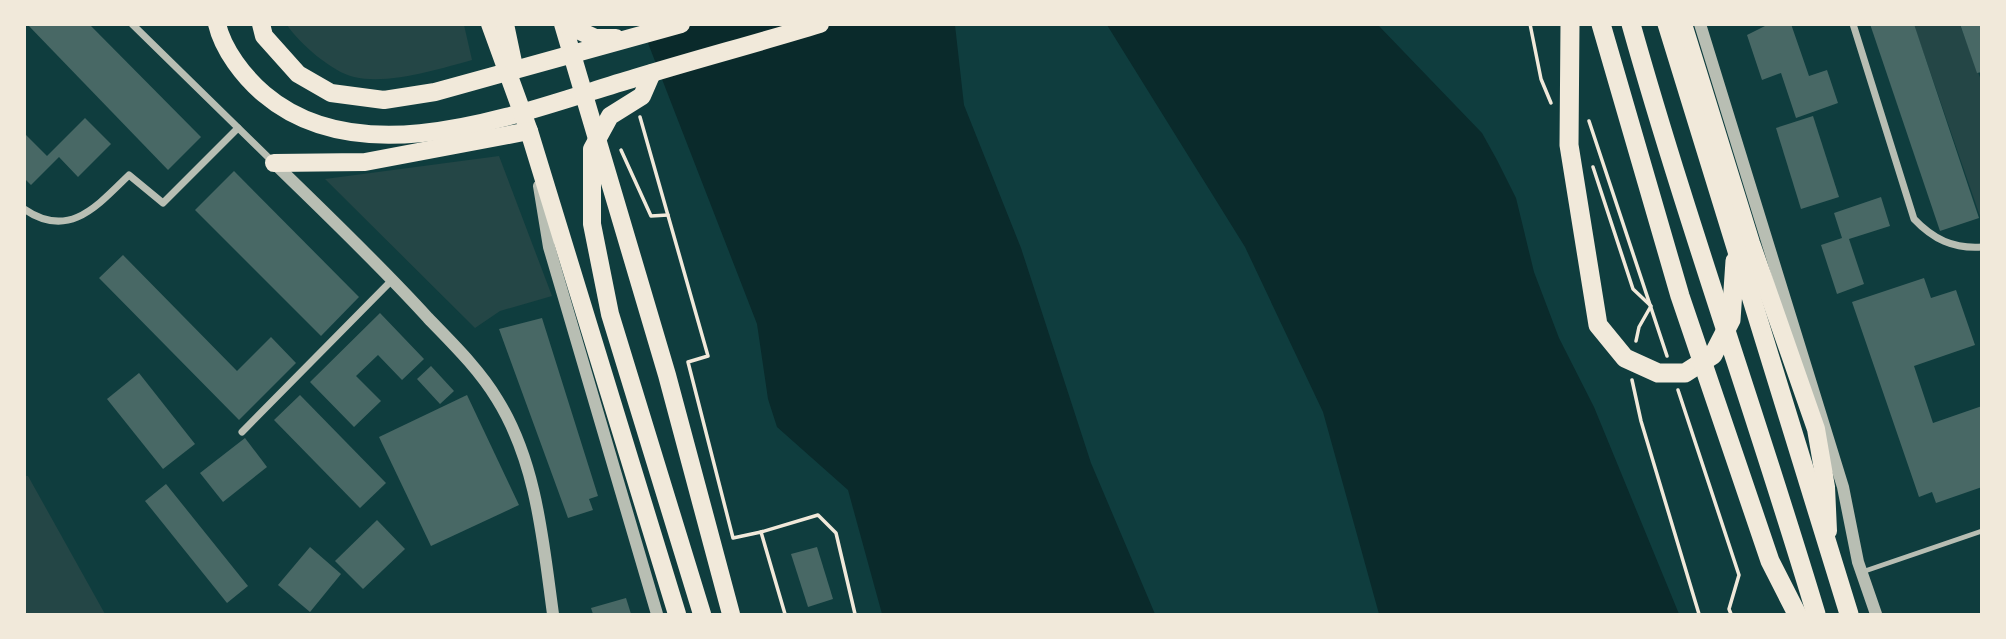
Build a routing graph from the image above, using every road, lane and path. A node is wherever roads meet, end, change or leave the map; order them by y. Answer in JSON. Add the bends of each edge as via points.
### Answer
{"nodes":[{"id":1,"x":132,"y":24,"type":"edge"},
{"id":2,"x":217,"y":24,"type":"edge"},
{"id":3,"x":261,"y":24,"type":"edge"},
{"id":4,"x":524,"y":24,"type":"edge"},
{"id":5,"x":564,"y":24,"type":"edge"},
{"id":6,"x":681,"y":24,"type":"edge"},
{"id":7,"x":820,"y":24,"type":"edge"},
{"id":8,"x":1570,"y":24,"type":"edge"},
{"id":9,"x":1601,"y":24,"type":"edge"},
{"id":10,"x":1631,"y":24,"type":"edge"},
{"id":11,"x":1667,"y":24,"type":"edge"},
{"id":12,"x":1683,"y":24,"type":"edge"},
{"id":13,"x":1700,"y":24,"type":"edge"},
{"id":14,"x":1853,"y":24,"type":"edge"},
{"id":15,"x":500,"y":26,"type":"edge"},
{"id":16,"x":641,"y":37,"type":"junction"},
{"id":17,"x":652,"y":73,"type":"junction"},
{"id":18,"x":639,"y":113,"type":"dead end"},
{"id":19,"x":1587,"y":114,"type":"dead end"},
{"id":20,"x":238,"y":128,"type":"junction"},
{"id":21,"x":529,"y":131,"type":"junction"},
{"id":22,"x":616,"y":138,"type":"dead end"},
{"id":23,"x":274,"y":163,"type":"junction"},
{"id":24,"x":24,"y":209,"type":"edge"},
{"id":25,"x":668,"y":215,"type":"junction"},
{"id":26,"x":1743,"y":245,"type":"junction"},
{"id":27,"x":1982,"y":247,"type":"edge"},
{"id":28,"x":393,"y":279,"type":"junction"},
{"id":29,"x":1651,"y":306,"type":"junction"},
{"id":30,"x":1635,"y":352,"type":"dead end"},
{"id":31,"x":1668,"y":358,"type":"dead end"},
{"id":32,"x":1631,"y":377,"type":"dead end"},
{"id":33,"x":1676,"y":383,"type":"dead end"},
{"id":34,"x":242,"y":432,"type":"dead end"},
{"id":35,"x":1982,"y":531,"type":"edge"},
{"id":36,"x":761,"y":532,"type":"junction"},
{"id":37,"x":1862,"y":572,"type":"junction"},
{"id":38,"x":553,"y":614,"type":"edge"},
{"id":39,"x":657,"y":614,"type":"edge"},
{"id":40,"x":677,"y":614,"type":"edge"},
{"id":41,"x":702,"y":614,"type":"edge"},
{"id":42,"x":731,"y":614,"type":"edge"},
{"id":43,"x":785,"y":614,"type":"edge"},
{"id":44,"x":855,"y":614,"type":"edge"},
{"id":45,"x":1699,"y":614,"type":"edge"},
{"id":46,"x":1731,"y":614,"type":"edge"},
{"id":47,"x":1797,"y":614,"type":"edge"},
{"id":48,"x":1816,"y":614,"type":"edge"},
{"id":49,"x":1849,"y":614,"type":"edge"},
{"id":50,"x":1875,"y":614,"type":"edge"}],
"edges":[{"from":1,"to":20,"type":"street"},
{"from":2,"to":17,"type":"main road","via":[[220,38],[251,82],[281,108],[322,126],[373,135],[477,125]]},
{"from":3,"to":16,"type":"main road","via":[[264,36],[298,74],[331,93],[384,100],[435,92]]},
{"from":4,"to":15,"type":"main road"},
{"from":5,"to":16,"type":"main road","via":[[595,38]]},
{"from":5,"to":42,"type":"main road"},
{"from":6,"to":16,"type":"main road"},
{"from":7,"to":17,"type":"main road"},
{"from":8,"to":26,"type":"highway","via":[[1569,145],[1598,325],[1625,358],[1658,373],[1685,373],[1713,355],[1731,320]]},
{"from":9,"to":47,"type":"highway","via":[[1680,296],[1770,561]]},
{"from":10,"to":48,"type":"highway"},
{"from":11,"to":26,"type":"highway"},
{"from":12,"to":26,"type":"main road"},
{"from":13,"to":37,"type":"street","via":[[1843,487]]},
{"from":14,"to":27,"type":"street","via":[[1914,219],[1929,235],[1961,248]]},
{"from":15,"to":21,"type":"main road"},
{"from":17,"to":41,"type":"main road","via":[[642,96],[610,116],[592,149],[592,224],[610,314]]},
{"from":18,"to":25,"type":"path"},
{"from":19,"to":29,"type":"path"},
{"from":20,"to":23,"type":"street"},
{"from":20,"to":24,"type":"street","via":[[163,204],[129,175],[93,210],[66,222]]},
{"from":21,"to":23,"type":"main road","via":[[365,162]]},
{"from":21,"to":39,"type":"street","via":[[549,247]]},
{"from":21,"to":40,"type":"main road"},
{"from":22,"to":25,"type":"path","via":[[651,216]]},
{"from":23,"to":28,"type":"street"},
{"from":25,"to":36,"type":"path","via":[[708,356],[688,362],[733,538]]},
{"from":26,"to":49,"type":"highway"},
{"from":28,"to":34,"type":"street"},
{"from":28,"to":38,"type":"street","via":[[497,399],[534,493]]},
{"from":29,"to":30,"type":"path","via":[[1639,327]]},
{"from":29,"to":31,"type":"path"},
{"from":32,"to":45,"type":"path"},
{"from":33,"to":46,"type":"path","via":[[1739,575]]},
{"from":35,"to":37,"type":"lane"},
{"from":36,"to":43,"type":"path"},
{"from":36,"to":44,"type":"path","via":[[818,515],[836,533]]},
{"from":37,"to":50,"type":"street"}]}
